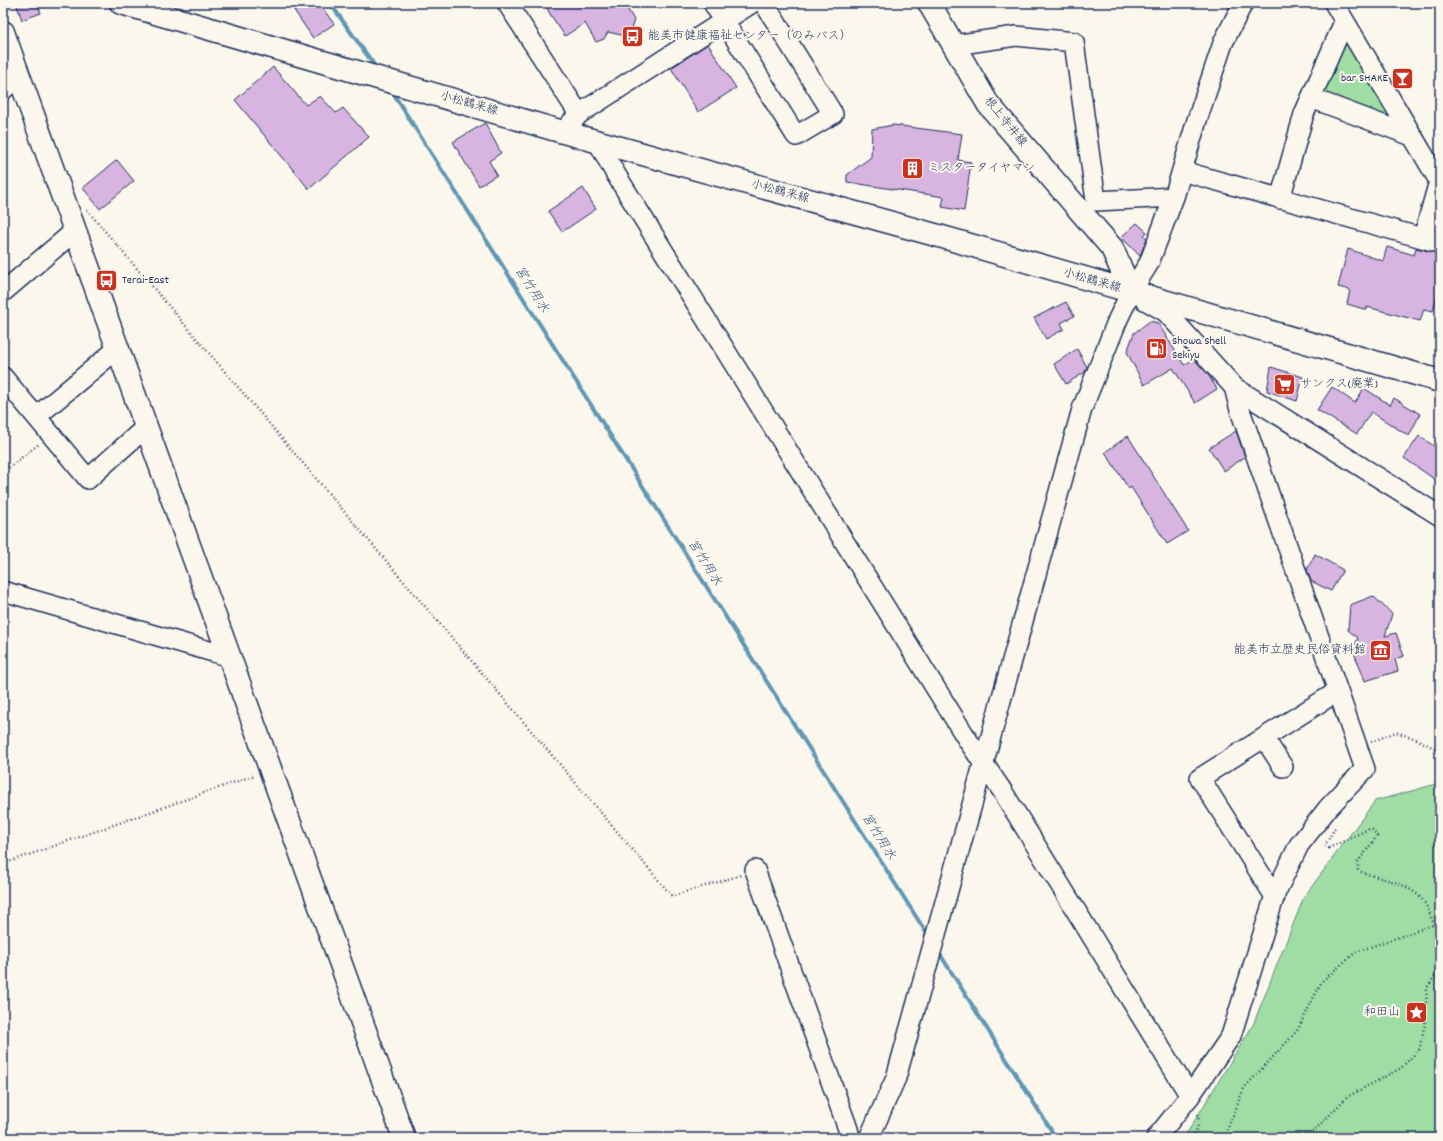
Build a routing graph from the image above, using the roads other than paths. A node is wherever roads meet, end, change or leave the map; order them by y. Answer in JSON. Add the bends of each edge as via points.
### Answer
{"nodes":[{"id":1,"x":121,"y":3,"type":"edge"},
{"id":2,"x":506,"y":3,"type":"edge"},
{"id":3,"x":714,"y":3,"type":"edge"},
{"id":4,"x":752,"y":3,"type":"edge"},
{"id":5,"x":764,"y":3,"type":"edge"},
{"id":6,"x":929,"y":3,"type":"edge"},
{"id":7,"x":1243,"y":3,"type":"edge"},
{"id":8,"x":1334,"y":3,"type":"edge"},
{"id":9,"x":725,"y":21,"type":"junction"},
{"id":10,"x":1344,"y":22,"type":"junction"},
{"id":11,"x":3,"y":32,"type":"edge"},
{"id":12,"x":954,"y":44,"type":"junction"},
{"id":13,"x":10,"y":83,"type":"edge"},
{"id":14,"x":1311,"y":98,"type":"junction"},
{"id":15,"x":579,"y":114,"type":"junction"},
{"id":16,"x":563,"y":132,"type":"junction"},
{"id":17,"x":1412,"y":136,"type":"junction"},
{"id":18,"x":598,"y":142,"type":"junction"},
{"id":19,"x":1182,"y":171,"type":"junction"},
{"id":20,"x":1174,"y":197,"type":"junction"},
{"id":21,"x":1280,"y":199,"type":"junction"},
{"id":22,"x":75,"y":228,"type":"junction"},
{"id":23,"x":1432,"y":240,"type":"edge"},
{"id":24,"x":3,"y":292,"type":"edge"},
{"id":25,"x":1131,"y":292,"type":"junction"},
{"id":26,"x":117,"y":350,"type":"junction"},
{"id":27,"x":3,"y":377,"type":"edge"},
{"id":28,"x":1440,"y":381,"type":"edge"},
{"id":29,"x":1234,"y":387,"type":"junction"},
{"id":30,"x":37,"y":416,"type":"junction"},
{"id":31,"x":146,"y":427,"type":"junction"},
{"id":32,"x":1440,"y":516,"type":"edge"},
{"id":33,"x":3,"y":591,"type":"edge"},
{"id":34,"x":230,"y":657,"type":"junction"},
{"id":35,"x":1338,"y":691,"type":"junction"},
{"id":36,"x":1264,"y":738,"type":"junction"},
{"id":37,"x":983,"y":763,"type":"junction"},
{"id":38,"x":1283,"y":767,"type":"dead end"},
{"id":39,"x":755,"y":870,"type":"road end"},
{"id":40,"x":1274,"y":897,"type":"junction"},
{"id":41,"x":1190,"y":1096,"type":"junction"},
{"id":42,"x":404,"y":1138,"type":"edge"},
{"id":43,"x":850,"y":1138,"type":"edge"},
{"id":44,"x":869,"y":1138,"type":"edge"},
{"id":45,"x":1156,"y":1138,"type":"edge"}],
"edges":[{"from":1,"to":16,"type":"main road","name":"小松鶴来線"},
{"from":2,"to":15,"type":"street"},
{"from":3,"to":9,"type":"street"},
{"from":4,"to":9,"type":"street"},
{"from":5,"to":9,"type":"street","via":[[833,114],[796,136]]},
{"from":6,"to":12,"type":"main road","name":"根上寺井線"},
{"from":7,"to":19,"type":"street","via":[[1223,42]]},
{"from":8,"to":10,"type":"street"},
{"from":9,"to":15,"type":"street"},
{"from":10,"to":14,"type":"street"},
{"from":10,"to":17,"type":"street"},
{"from":11,"to":13,"type":"main road"},
{"from":12,"to":20,"type":"street","via":[[1016,36],[1074,42],[1096,201]]},
{"from":12,"to":25,"type":"main road","name":"根上寺井線","via":[[988,104],[1112,248]]},
{"from":13,"to":22,"type":"main road"},
{"from":14,"to":17,"type":"street"},
{"from":14,"to":21,"type":"street"},
{"from":15,"to":16,"type":"street"},
{"from":16,"to":18,"type":"main road","name":"小松鶴来線"},
{"from":17,"to":23,"type":"street","via":[[1439,181]]},
{"from":18,"to":25,"type":"main road","name":"小松鶴来線"},
{"from":18,"to":37,"type":"street"},
{"from":19,"to":20,"type":"street"},
{"from":19,"to":21,"type":"street"},
{"from":20,"to":25,"type":"street","via":[[1149,263]]},
{"from":21,"to":23,"type":"street"},
{"from":22,"to":24,"type":"street"},
{"from":22,"to":26,"type":"main road"},
{"from":25,"to":28,"type":"main road","name":"小松鶴来線"},
{"from":25,"to":29,"type":"street","via":[[1166,312]]},
{"from":25,"to":37,"type":"street","via":[[1082,409]]},
{"from":26,"to":30,"type":"street"},
{"from":26,"to":31,"type":"main road"},
{"from":27,"to":30,"type":"street"},
{"from":29,"to":32,"type":"street"},
{"from":29,"to":35,"type":"street"},
{"from":30,"to":31,"type":"street","via":[[88,479]]},
{"from":31,"to":34,"type":"main road"},
{"from":33,"to":34,"type":"street"},
{"from":34,"to":42,"type":"main road"},
{"from":35,"to":36,"type":"street"},
{"from":35,"to":40,"type":"street","via":[[1365,769],[1328,808],[1299,844]]},
{"from":36,"to":38,"type":"street"},
{"from":36,"to":40,"type":"street","via":[[1200,778]]},
{"from":37,"to":41,"type":"street"},
{"from":37,"to":44,"type":"street","via":[[896,1078]]},
{"from":39,"to":43,"type":"street"},
{"from":40,"to":41,"type":"street","via":[[1231,1036]]},
{"from":41,"to":45,"type":"street"}]}
